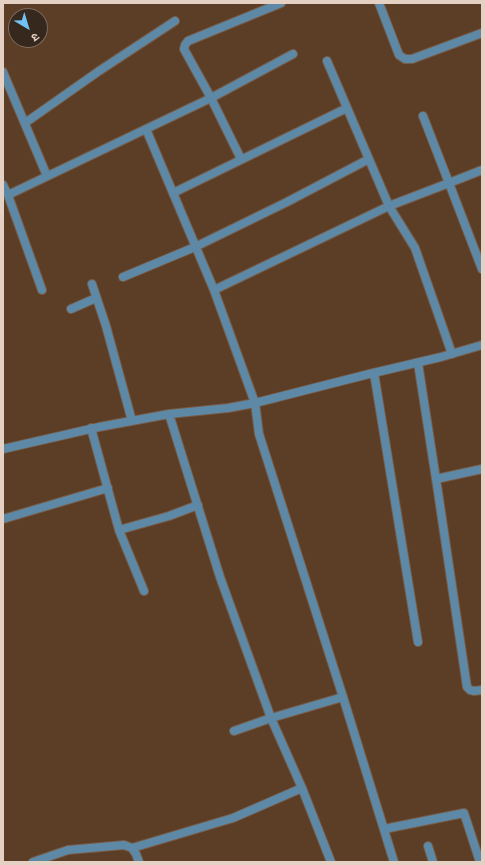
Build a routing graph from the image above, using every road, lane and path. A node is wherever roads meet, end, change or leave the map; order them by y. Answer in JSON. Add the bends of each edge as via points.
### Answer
{"nodes":[{"id":1,"x":281,"y":3,"type":"edge"},
{"id":2,"x":379,"y":3,"type":"edge"},
{"id":3,"x":175,"y":21,"type":"dead end"},
{"id":4,"x":482,"y":33,"type":"edge"},
{"id":5,"x":293,"y":54,"type":"dead end"},
{"id":6,"x":327,"y":61,"type":"dead end"},
{"id":7,"x":3,"y":72,"type":"edge"},
{"id":8,"x":211,"y":98,"type":"junction"},
{"id":9,"x":347,"y":108,"type":"junction"},
{"id":10,"x":423,"y":116,"type":"dead end"},
{"id":11,"x":25,"y":124,"type":"junction"},
{"id":12,"x":146,"y":129,"type":"junction"},
{"id":13,"x":369,"y":159,"type":"junction"},
{"id":14,"x":242,"y":160,"type":"junction"},
{"id":15,"x":482,"y":170,"type":"edge"},
{"id":16,"x":47,"y":176,"type":"junction"},
{"id":17,"x":449,"y":183,"type":"junction"},
{"id":18,"x":3,"y":185,"type":"edge"},
{"id":19,"x":172,"y":193,"type":"junction"},
{"id":20,"x":8,"y":195,"type":"junction"},
{"id":21,"x":389,"y":206,"type":"junction"},
{"id":22,"x":195,"y":247,"type":"junction"},
{"id":23,"x":482,"y":269,"type":"edge"},
{"id":24,"x":123,"y":277,"type":"dead end"},
{"id":25,"x":92,"y":284,"type":"dead end"},
{"id":26,"x":42,"y":290,"type":"dead end"},
{"id":27,"x":214,"y":290,"type":"junction"},
{"id":28,"x":96,"y":298,"type":"junction"},
{"id":29,"x":71,"y":309,"type":"dead end"},
{"id":30,"x":482,"y":345,"type":"edge"},
{"id":31,"x":452,"y":354,"type":"junction"},
{"id":32,"x":418,"y":363,"type":"junction"},
{"id":33,"x":374,"y":373,"type":"junction"},
{"id":34,"x":255,"y":403,"type":"junction"},
{"id":35,"x":169,"y":414,"type":"junction"},
{"id":36,"x":132,"y":420,"type":"junction"},
{"id":37,"x":91,"y":428,"type":"junction"},
{"id":38,"x":3,"y":449,"type":"edge"},
{"id":39,"x":482,"y":469,"type":"edge"},
{"id":40,"x":436,"y":479,"type":"junction"},
{"id":41,"x":108,"y":488,"type":"junction"},
{"id":42,"x":198,"y":505,"type":"junction"},
{"id":43,"x":3,"y":518,"type":"edge"},
{"id":44,"x":119,"y":530,"type":"junction"},
{"id":45,"x":144,"y":591,"type":"dead end"},
{"id":46,"x":418,"y":642,"type":"dead end"},
{"id":47,"x":482,"y":690,"type":"edge"},
{"id":48,"x":343,"y":697,"type":"junction"},
{"id":49,"x":271,"y":718,"type":"junction"},
{"id":50,"x":234,"y":731,"type":"dead end"},
{"id":51,"x":302,"y":788,"type":"junction"},
{"id":52,"x":384,"y":829,"type":"junction"},
{"id":53,"x":428,"y":846,"type":"dead end"},
{"id":54,"x":132,"y":848,"type":"junction"},
{"id":55,"x":33,"y":862,"type":"edge"},
{"id":56,"x":139,"y":862,"type":"edge"},
{"id":57,"x":331,"y":862,"type":"edge"},
{"id":58,"x":394,"y":862,"type":"edge"},
{"id":59,"x":433,"y":862,"type":"edge"},
{"id":60,"x":480,"y":862,"type":"edge"}],
"edges":[{"from":1,"to":8,"type":"street","via":[[188,41],[185,45],[184,49]]},
{"from":2,"to":4,"type":"street","via":[[399,55],[405,59],[412,59]]},
{"from":3,"to":11,"type":"street"},
{"from":5,"to":8,"type":"street"},
{"from":6,"to":9,"type":"street"},
{"from":7,"to":11,"type":"street"},
{"from":8,"to":12,"type":"street"},
{"from":8,"to":14,"type":"street"},
{"from":9,"to":13,"type":"street"},
{"from":9,"to":14,"type":"street"},
{"from":10,"to":17,"type":"street"},
{"from":11,"to":16,"type":"street"},
{"from":12,"to":16,"type":"street"},
{"from":12,"to":19,"type":"street"},
{"from":13,"to":21,"type":"street"},
{"from":13,"to":22,"type":"street"},
{"from":14,"to":19,"type":"street"},
{"from":15,"to":17,"type":"street"},
{"from":16,"to":20,"type":"street"},
{"from":17,"to":21,"type":"street"},
{"from":17,"to":23,"type":"street"},
{"from":18,"to":20,"type":"street"},
{"from":19,"to":22,"type":"street"},
{"from":20,"to":26,"type":"street"},
{"from":21,"to":27,"type":"street"},
{"from":21,"to":31,"type":"street","via":[[415,248]]},
{"from":22,"to":24,"type":"street"},
{"from":22,"to":27,"type":"street"},
{"from":25,"to":28,"type":"street"},
{"from":27,"to":34,"type":"street"},
{"from":28,"to":29,"type":"street"},
{"from":28,"to":36,"type":"street"},
{"from":30,"to":31,"type":"street"},
{"from":31,"to":32,"type":"street"},
{"from":32,"to":33,"type":"street"},
{"from":32,"to":40,"type":"street"},
{"from":33,"to":34,"type":"street"},
{"from":33,"to":46,"type":"street"},
{"from":34,"to":35,"type":"street"},
{"from":34,"to":48,"type":"street","via":[[259,434]]},
{"from":35,"to":36,"type":"street"},
{"from":35,"to":42,"type":"street"},
{"from":36,"to":37,"type":"street"},
{"from":37,"to":38,"type":"street"},
{"from":37,"to":41,"type":"street"},
{"from":39,"to":40,"type":"street"},
{"from":40,"to":47,"type":"street","via":[[467,687],[474,691]]},
{"from":41,"to":43,"type":"street"},
{"from":41,"to":44,"type":"street"},
{"from":42,"to":44,"type":"street"},
{"from":42,"to":49,"type":"street","via":[[220,577]]},
{"from":44,"to":45,"type":"street"},
{"from":48,"to":49,"type":"street"},
{"from":48,"to":52,"type":"street"},
{"from":49,"to":50,"type":"street"},
{"from":49,"to":51,"type":"street"},
{"from":51,"to":54,"type":"street","via":[[233,818]]},
{"from":51,"to":57,"type":"street"},
{"from":52,"to":58,"type":"street"},
{"from":52,"to":60,"type":"street","via":[[464,812]]},
{"from":53,"to":59,"type":"street"},
{"from":54,"to":55,"type":"street","via":[[124,845],[68,850]]},
{"from":54,"to":56,"type":"street"}]}
